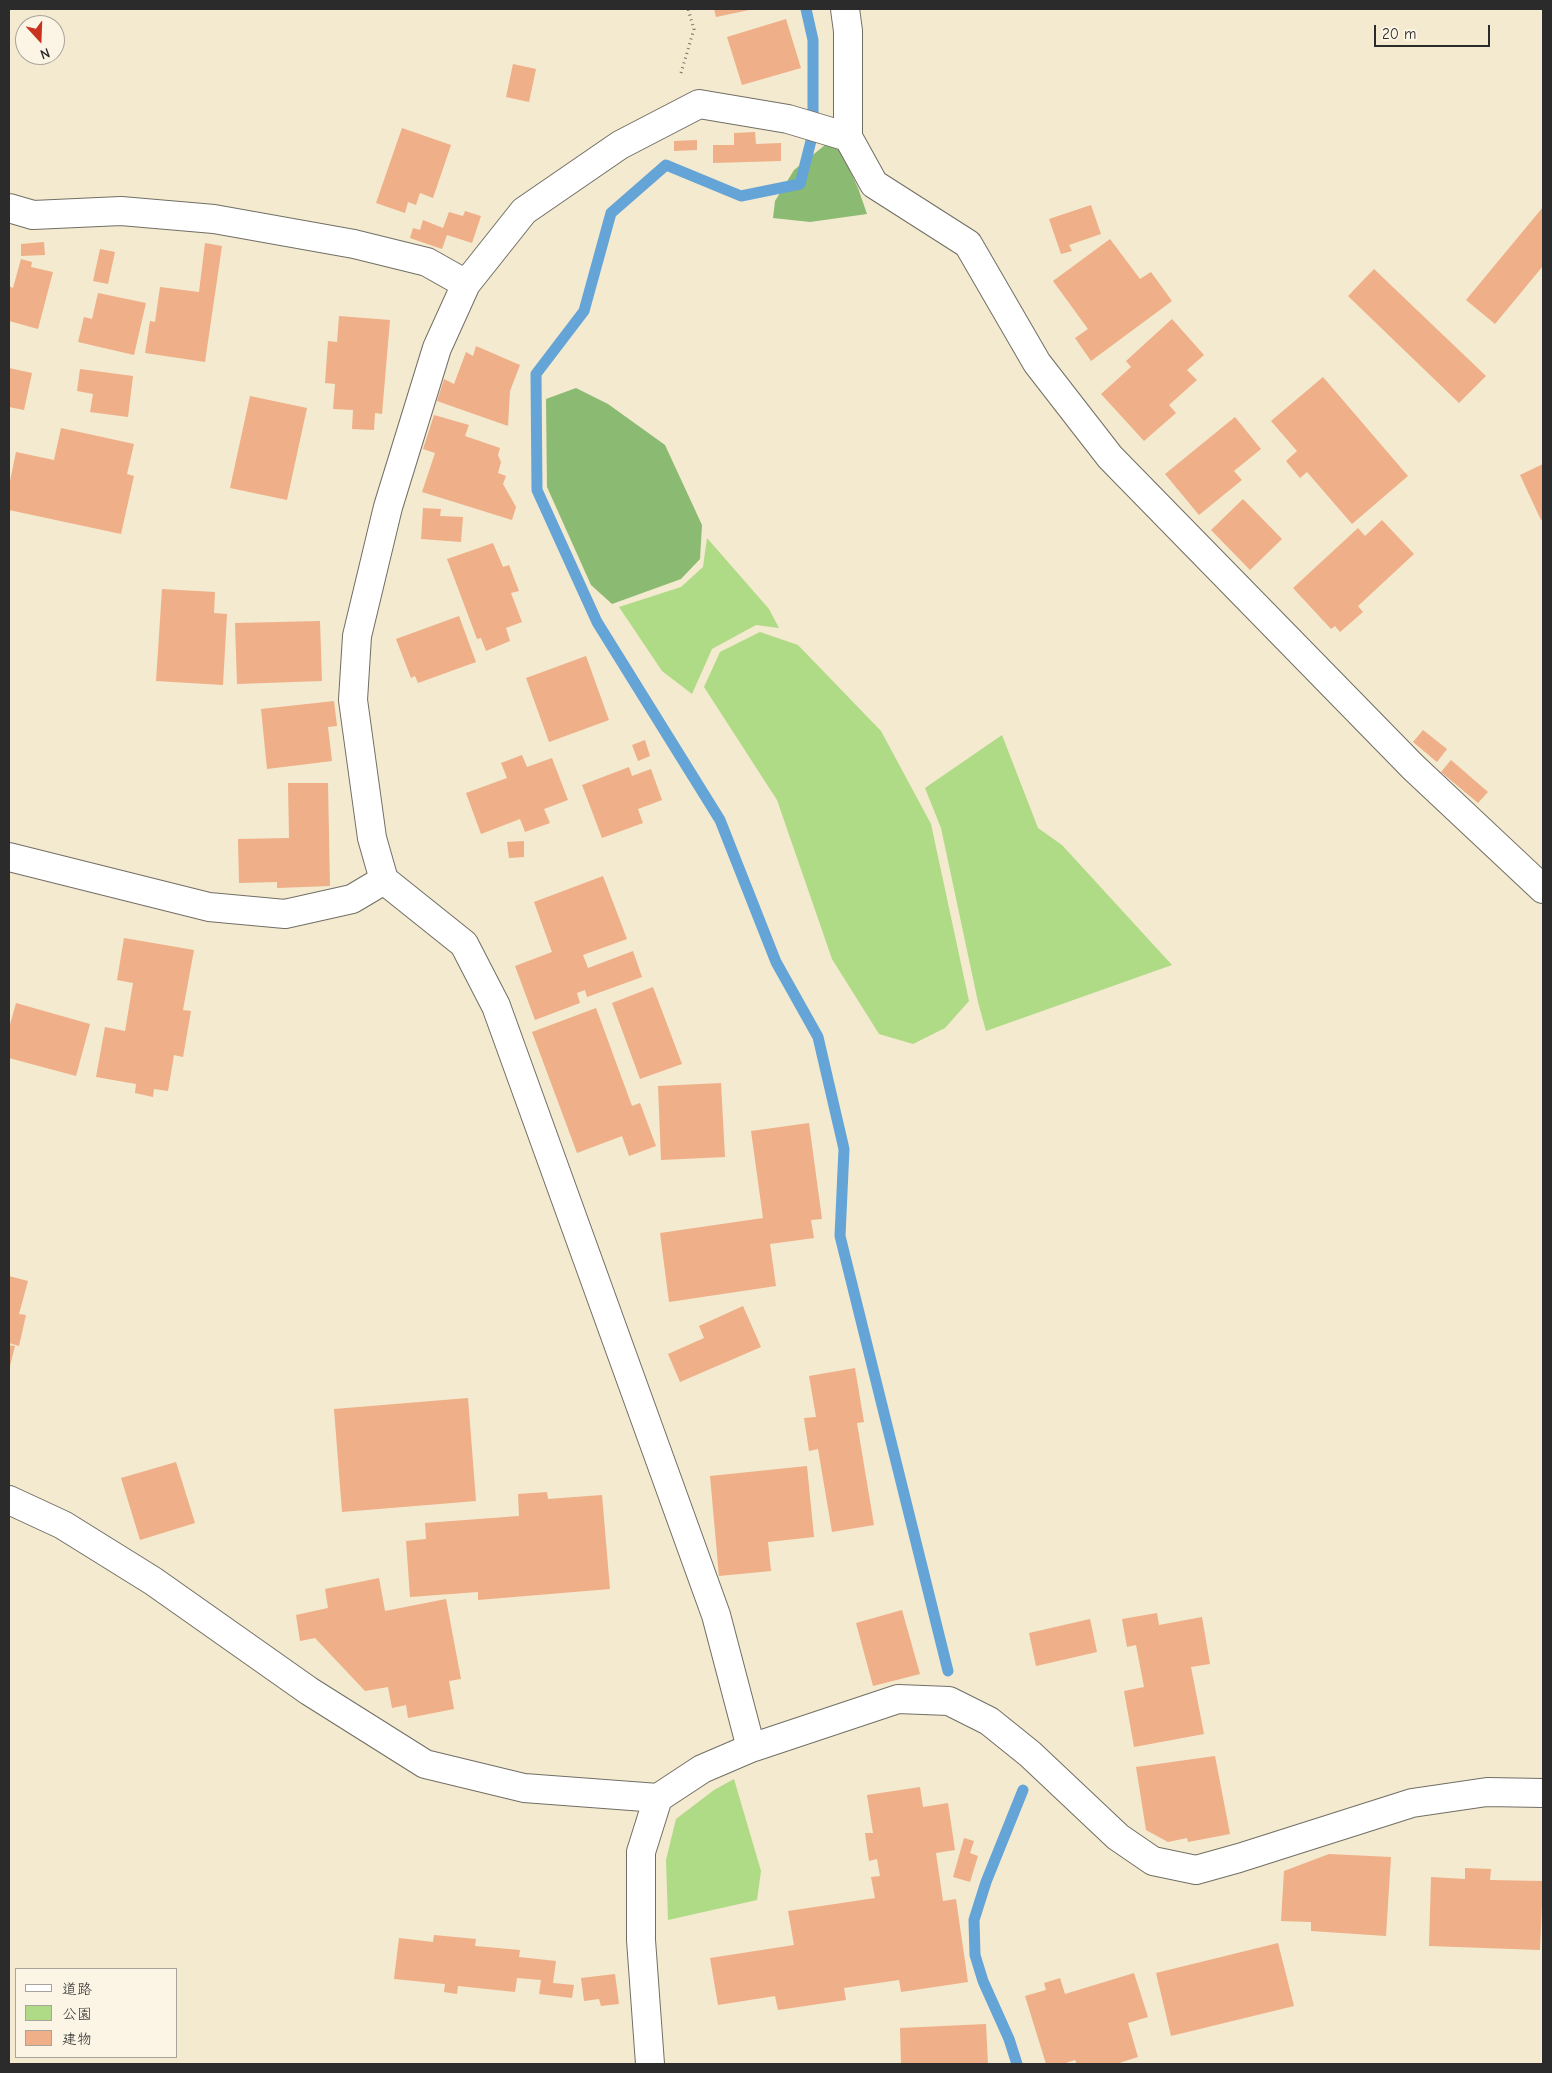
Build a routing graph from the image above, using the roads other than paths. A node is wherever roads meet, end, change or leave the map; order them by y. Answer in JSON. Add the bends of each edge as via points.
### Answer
{"nodes":[{"id":1,"x":845,"y":9,"type":"edge"},
{"id":2,"x":839,"y":134,"type":"junction"},
{"id":3,"x":9,"y":208,"type":"edge"},
{"id":4,"x":466,"y":284,"type":"junction"},
{"id":5,"x":9,"y":857,"type":"edge"},
{"id":6,"x":384,"y":880,"type":"junction"},
{"id":7,"x":1543,"y":888,"type":"edge"},
{"id":8,"x":9,"y":1500,"type":"edge"},
{"id":9,"x":751,"y":1748,"type":"junction"},
{"id":10,"x":1543,"y":1793,"type":"edge"},
{"id":11,"x":658,"y":1798,"type":"junction"},
{"id":12,"x":650,"y":2064,"type":"edge"}],
"edges":[{"from":1,"to":2,"type":"street","via":[[848,31]]},
{"from":2,"to":4,"type":"street","via":[[794,121],[699,104],[620,145],[524,211]]},
{"from":2,"to":7,"type":"street","via":[[874,184],[968,244],[1037,363],[1110,456],[1413,767]]},
{"from":3,"to":4,"type":"street","via":[[33,215],[120,211],[214,219],[354,244],[427,262]]},
{"from":4,"to":6,"type":"street","via":[[428,375],[388,507],[357,636],[353,700],[372,838]]},
{"from":5,"to":6,"type":"street","via":[[209,907],[284,914],[352,899]]},
{"from":6,"to":9,"type":"street","via":[[464,944],[496,1006],[716,1615]]},
{"from":8,"to":11,"type":"street","via":[[63,1525],[153,1581],[308,1691],[424,1764],[524,1788]]},
{"from":9,"to":10,"type":"street","via":[[898,1699],[949,1701],[989,1721],[1030,1754],[1118,1837],[1153,1861],[1196,1870],[1412,1803],[1487,1792]]},
{"from":9,"to":11,"type":"street","via":[[702,1768]]},
{"from":11,"to":12,"type":"street","via":[[641,1852],[641,1940]]}]}
